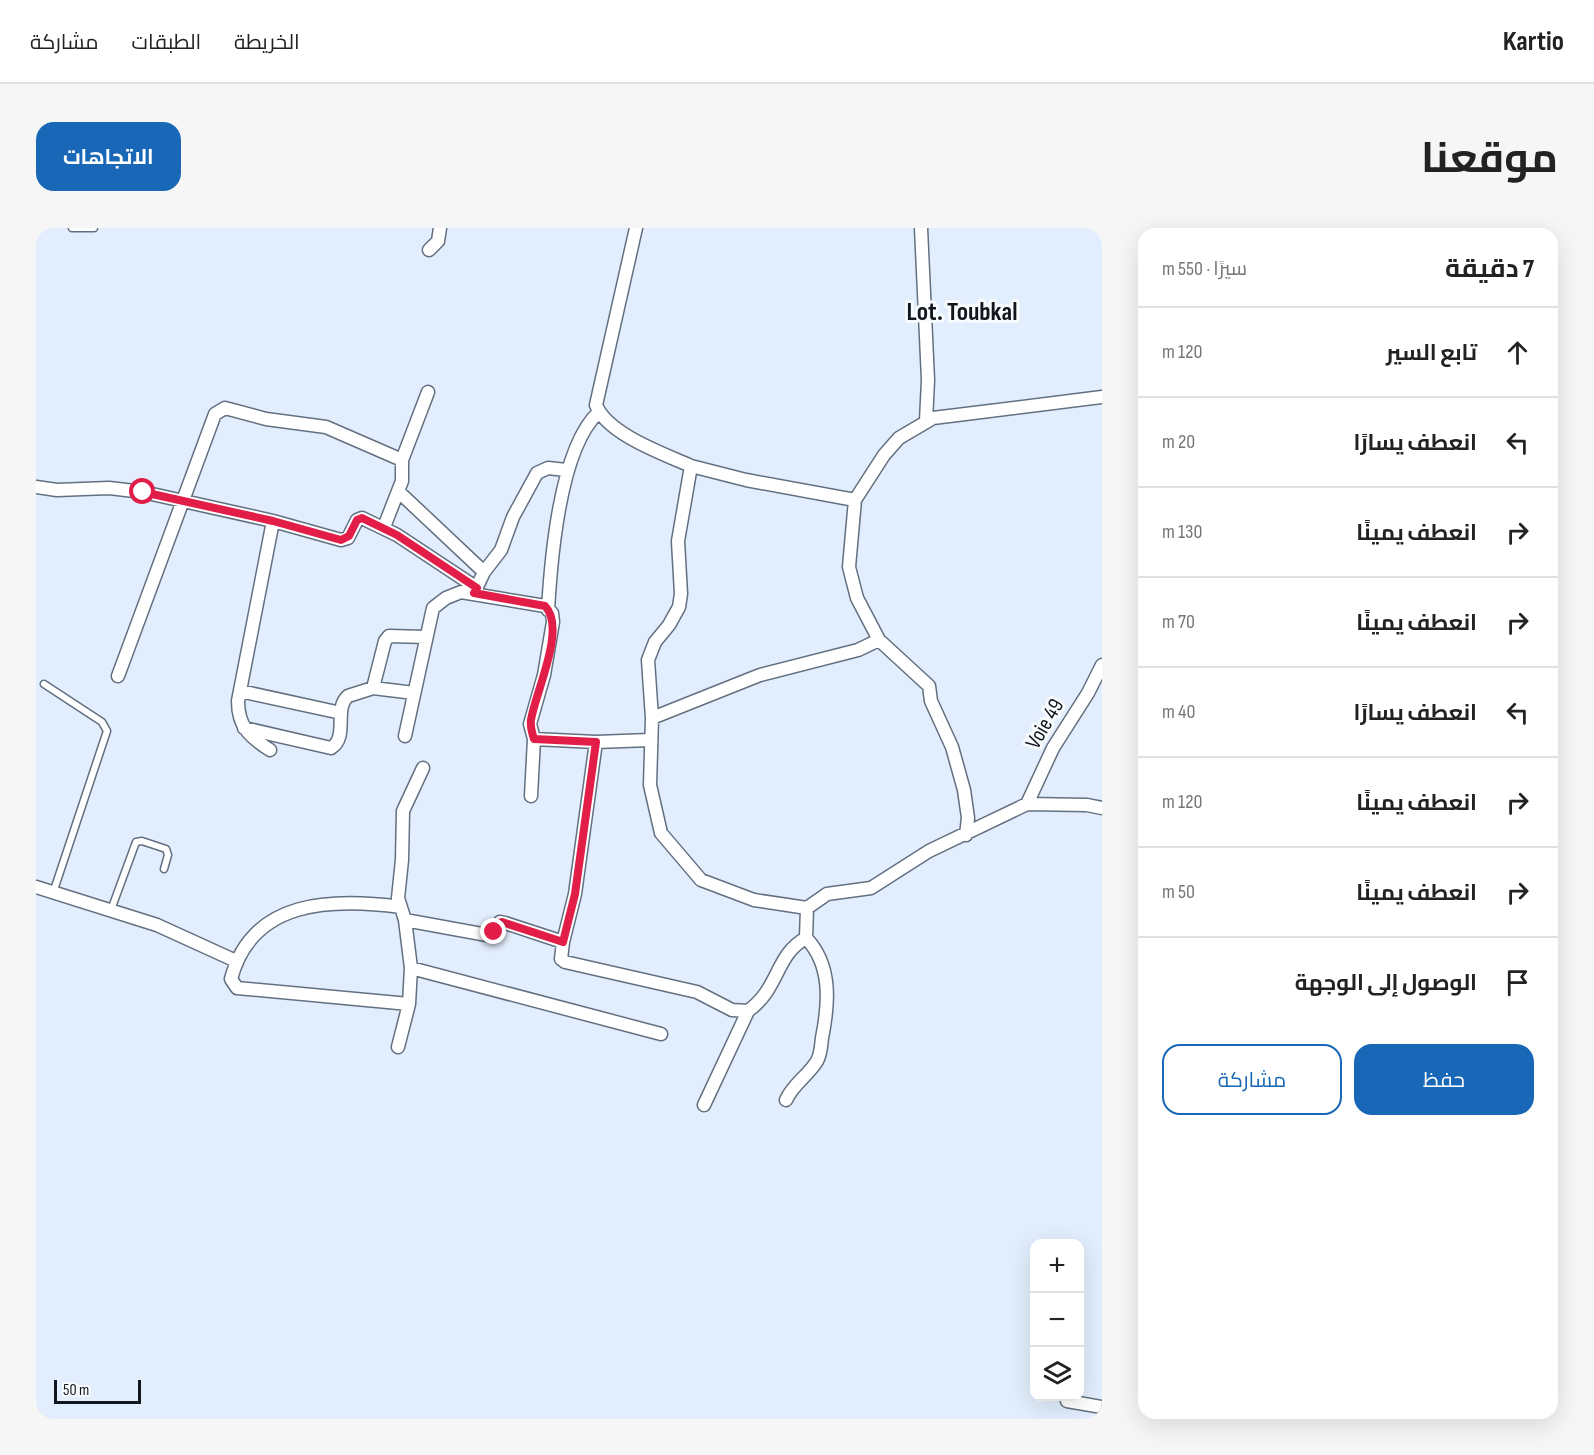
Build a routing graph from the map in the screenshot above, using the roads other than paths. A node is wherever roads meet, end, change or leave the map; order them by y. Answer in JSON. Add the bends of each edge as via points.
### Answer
{"nodes":[{"id":1,"x":72,"y":228,"type":"edge"},
{"id":2,"x":94,"y":228,"type":"edge"},
{"id":3,"x":440,"y":228,"type":"edge"},
{"id":4,"x":636,"y":228,"type":"edge"},
{"id":5,"x":921,"y":228,"type":"edge"},
{"id":6,"x":429,"y":250,"type":"dead end"},
{"id":7,"x":428,"y":392,"type":"dead end"},
{"id":8,"x":1102,"y":397,"type":"edge"},
{"id":9,"x":598,"y":412,"type":"junction"},
{"id":10,"x":926,"y":421,"type":"junction"},
{"id":11,"x":402,"y":460,"type":"junction"},
{"id":12,"x":691,"y":466,"type":"junction"},
{"id":13,"x":566,"y":470,"type":"junction"},
{"id":14,"x":36,"y":487,"type":"edge"},
{"id":15,"x":399,"y":492,"type":"junction"},
{"id":16,"x":855,"y":500,"type":"junction"},
{"id":17,"x":183,"y":502,"type":"junction"},
{"id":18,"x":273,"y":521,"type":"junction"},
{"id":19,"x":384,"y":527,"type":"junction"},
{"id":20,"x":484,"y":572,"type":"junction"},
{"id":21,"x":475,"y":591,"type":"junction"},
{"id":22,"x":548,"y":610,"type":"junction"},
{"id":23,"x":426,"y":638,"type":"junction"},
{"id":24,"x":879,"y":640,"type":"junction"},
{"id":25,"x":1102,"y":665,"type":"edge"},
{"id":26,"x":118,"y":676,"type":"dead end"},
{"id":27,"x":44,"y":684,"type":"dead end"},
{"id":28,"x":373,"y":688,"type":"junction"},
{"id":29,"x":240,"y":691,"type":"junction"},
{"id":30,"x":414,"y":693,"type":"junction"},
{"id":31,"x":341,"y":713,"type":"junction"},
{"id":32,"x":652,"y":718,"type":"junction"},
{"id":33,"x":244,"y":728,"type":"junction"},
{"id":34,"x":405,"y":736,"type":"dead end"},
{"id":35,"x":534,"y":739,"type":"junction"},
{"id":36,"x":650,"y":740,"type":"junction"},
{"id":37,"x":596,"y":742,"type":"junction"},
{"id":38,"x":270,"y":750,"type":"dead end"},
{"id":39,"x":423,"y":768,"type":"dead end"},
{"id":40,"x":531,"y":796,"type":"dead end"},
{"id":41,"x":1027,"y":804,"type":"junction"},
{"id":42,"x":1102,"y":808,"type":"edge"},
{"id":43,"x":966,"y":835,"type":"junction"},
{"id":44,"x":164,"y":869,"type":"dead end"},
{"id":45,"x":36,"y":887,"type":"edge"},
{"id":46,"x":53,"y":893,"type":"junction"},
{"id":47,"x":401,"y":907,"type":"junction"},
{"id":48,"x":807,"y":908,"type":"junction"},
{"id":49,"x":111,"y":910,"type":"junction"},
{"id":50,"x":405,"y":920,"type":"junction"},
{"id":51,"x":806,"y":938,"type":"junction"},
{"id":52,"x":563,"y":942,"type":"junction"},
{"id":53,"x":236,"y":961,"type":"junction"},
{"id":54,"x":411,"y":968,"type":"junction"},
{"id":55,"x":409,"y":1004,"type":"junction"},
{"id":56,"x":748,"y":1011,"type":"junction"},
{"id":57,"x":661,"y":1034,"type":"dead end"},
{"id":58,"x":398,"y":1047,"type":"dead end"},
{"id":59,"x":786,"y":1100,"type":"dead end"},
{"id":60,"x":704,"y":1105,"type":"dead end"},
{"id":61,"x":1067,"y":1401,"type":"dead end"},
{"id":62,"x":1102,"y":1407,"type":"edge"}],
"edges":[{"from":1,"to":2,"type":"lane"},
{"from":3,"to":6,"type":"street","via":[[438,241]]},
{"from":4,"to":9,"type":"street","via":[[596,403]]},
{"from":5,"to":10,"type":"street","via":[[928,380]]},
{"from":7,"to":11,"type":"street"},
{"from":8,"to":10,"type":"street"},
{"from":9,"to":12,"type":"street","via":[[626,436]]},
{"from":9,"to":13,"type":"street","via":[[589,420]]},
{"from":10,"to":16,"type":"street","via":[[899,438]]},
{"from":11,"to":15,"type":"street"},
{"from":11,"to":17,"type":"street","via":[[326,427],[222,408],[214,414]]},
{"from":12,"to":16,"type":"street"},
{"from":12,"to":32,"type":"street","via":[[678,541],[679,607],[655,642],[648,660]]},
{"from":13,"to":20,"type":"street","via":[[548,468],[537,473],[513,517],[501,550]]},
{"from":13,"to":22,"type":"street","via":[[552,543]]},
{"from":14,"to":17,"type":"street","via":[[126,490]]},
{"from":15,"to":19,"type":"street"},
{"from":15,"to":20,"type":"street"},
{"from":16,"to":24,"type":"street","via":[[849,558],[851,578],[866,619]]},
{"from":17,"to":18,"type":"street"},
{"from":17,"to":26,"type":"street"},
{"from":18,"to":19,"type":"street","via":[[341,540],[349,536],[360,518]]},
{"from":18,"to":29,"type":"street"},
{"from":19,"to":21,"type":"street"},
{"from":20,"to":21,"type":"street"},
{"from":21,"to":22,"type":"street","via":[[545,606]]},
{"from":21,"to":23,"type":"street","via":[[453,594],[433,608]]},
{"from":22,"to":35,"type":"street","via":[[553,626],[530,724]]},
{"from":23,"to":28,"type":"street","via":[[389,636]]},
{"from":23,"to":30,"type":"street"},
{"from":24,"to":32,"type":"street","via":[[858,650],[760,675]]},
{"from":24,"to":43,"type":"street","via":[[929,686],[964,790]]},
{"from":25,"to":41,"type":"street","name":"Voie 49","via":[[1053,748]]},
{"from":27,"to":46,"type":"lane","via":[[102,722],[107,731]]},
{"from":28,"to":30,"type":"street"},
{"from":28,"to":31,"type":"street","via":[[346,697]]},
{"from":29,"to":31,"type":"street"},
{"from":29,"to":33,"type":"street","via":[[238,710]]},
{"from":30,"to":34,"type":"street"},
{"from":31,"to":33,"type":"street","via":[[339,741],[328,749]]},
{"from":32,"to":36,"type":"street"},
{"from":33,"to":38,"type":"street"},
{"from":35,"to":37,"type":"street"},
{"from":35,"to":40,"type":"street"},
{"from":36,"to":37,"type":"street"},
{"from":36,"to":48,"type":"street","via":[[650,785],[662,833],[701,880],[754,900]]},
{"from":37,"to":52,"type":"street","via":[[575,894]]},
{"from":39,"to":47,"type":"street","via":[[404,811],[398,898]]},
{"from":41,"to":42,"type":"street"},
{"from":41,"to":43,"type":"street"},
{"from":43,"to":48,"type":"street","via":[[930,851],[871,888],[827,894]]},
{"from":44,"to":49,"type":"lane","via":[[166,849],[136,842]]},
{"from":45,"to":46,"type":"street"},
{"from":46,"to":49,"type":"street"},
{"from":47,"to":50,"type":"street"},
{"from":47,"to":53,"type":"street","via":[[340,902],[294,909],[256,935]]},
{"from":48,"to":51,"type":"street"},
{"from":49,"to":53,"type":"street","via":[[157,925]]},
{"from":50,"to":52,"type":"street","via":[[487,935],[502,922]]},
{"from":50,"to":54,"type":"street"},
{"from":51,"to":56,"type":"street","via":[[790,950],[773,985]]},
{"from":51,"to":59,"type":"street","via":[[819,954],[825,972],[827,1010],[819,1057],[792,1087]]},
{"from":52,"to":56,"type":"street","via":[[561,959],[565,962],[697,992],[732,1010]]},
{"from":53,"to":55,"type":"street","via":[[231,979],[237,988]]},
{"from":54,"to":55,"type":"street"},
{"from":54,"to":57,"type":"street"},
{"from":55,"to":58,"type":"street"},
{"from":56,"to":60,"type":"street"},
{"from":61,"to":62,"type":"street"}]}
